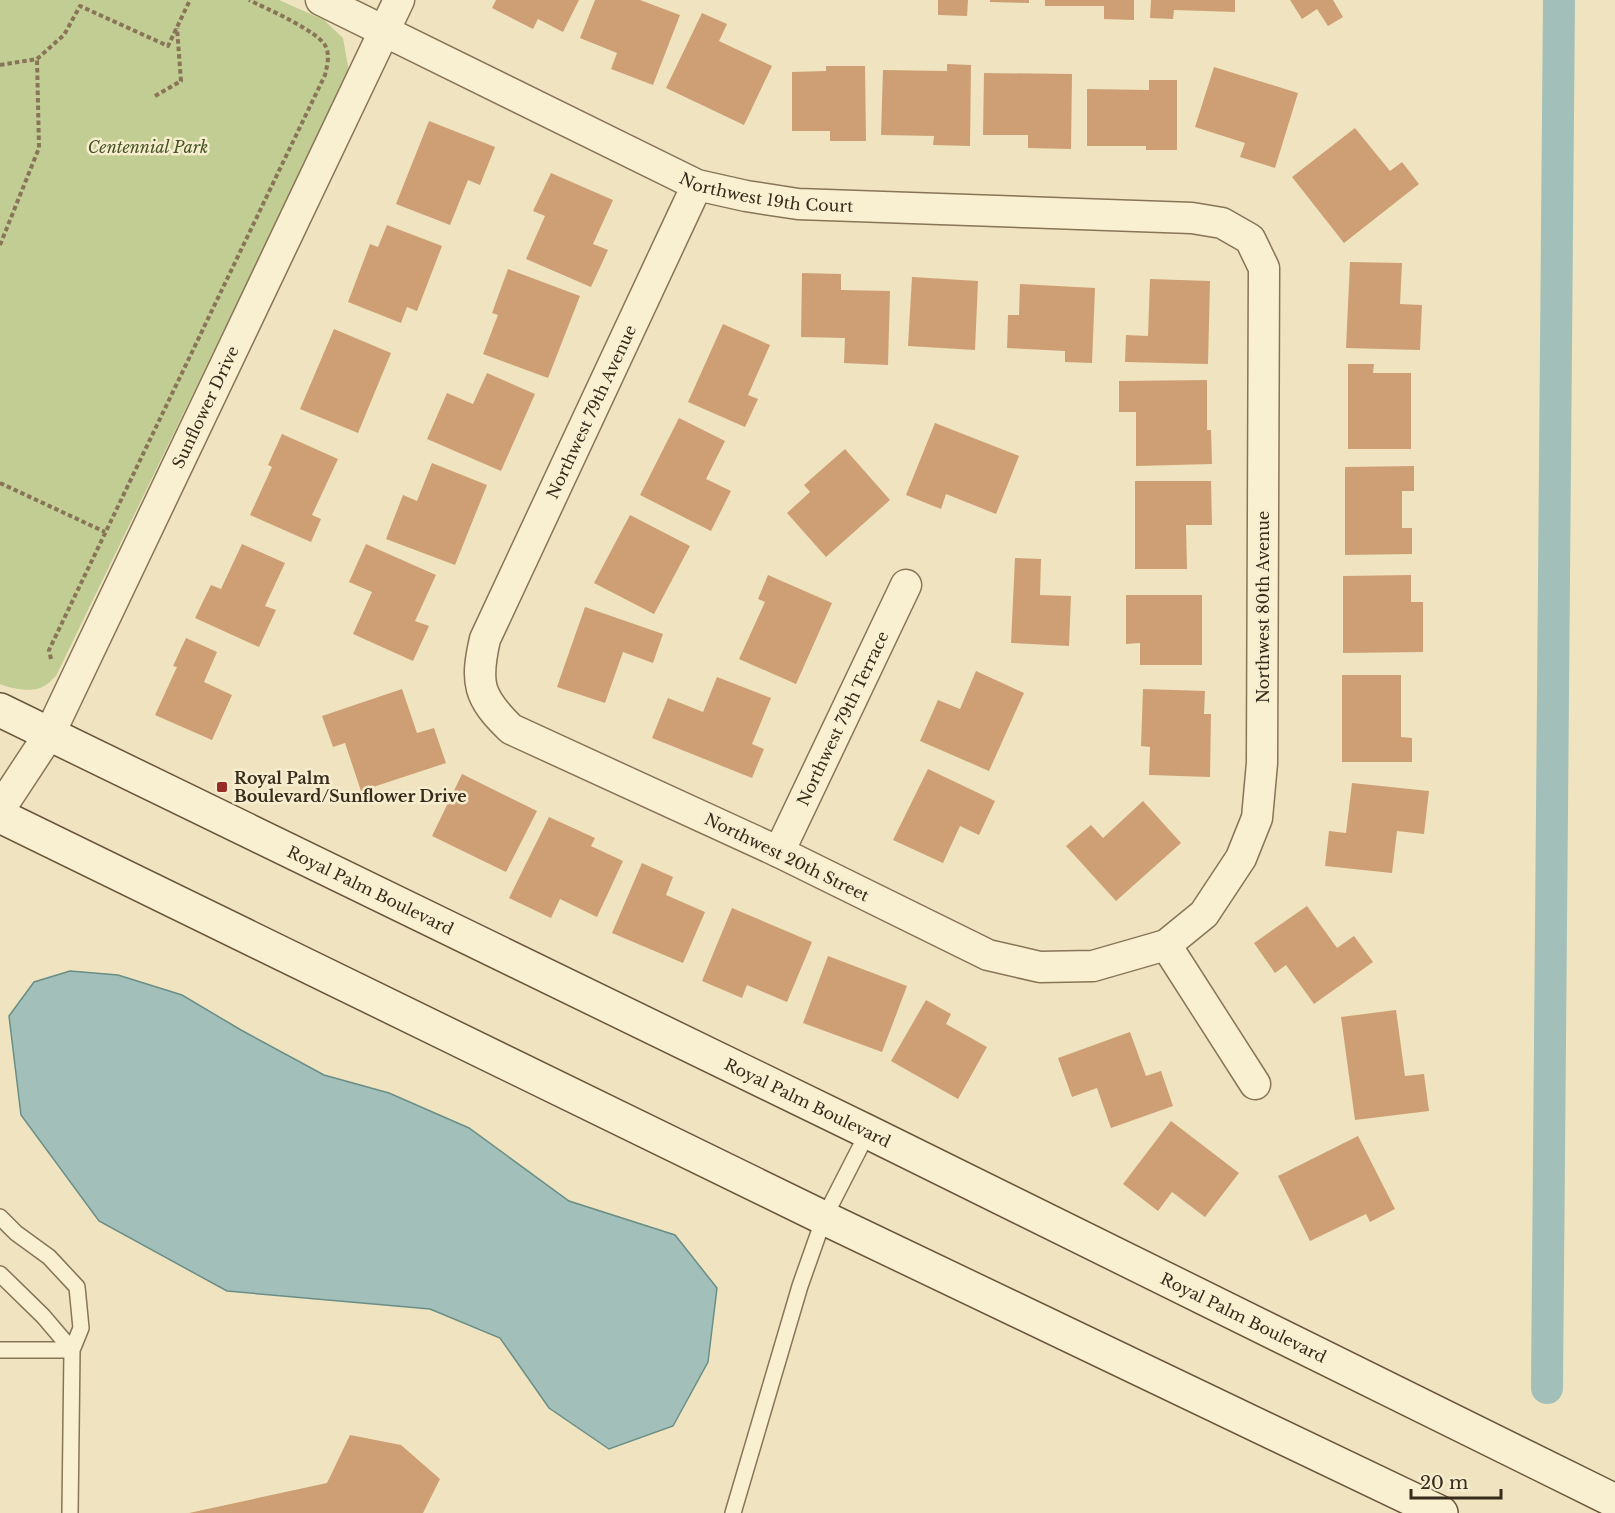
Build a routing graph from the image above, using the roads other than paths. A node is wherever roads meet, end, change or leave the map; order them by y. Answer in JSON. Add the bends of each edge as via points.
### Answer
{"nodes":[{"id":1,"x":321,"y":0,"type":"edge"},
{"id":2,"x":399,"y":0,"type":"edge"},
{"id":3,"x":384,"y":30,"type":"junction"},
{"id":4,"x":697,"y":185,"type":"junction"},
{"id":5,"x":1250,"y":239,"type":"joint"},
{"id":6,"x":906,"y":585,"type":"dead end"},
{"id":7,"x":485,"y":639,"type":"joint"},
{"id":8,"x":0,"y":710,"type":"edge"},
{"id":9,"x":50,"y":733,"type":"junction"},
{"id":10,"x":0,"y":809,"type":"edge"},
{"id":11,"x":0,"y":816,"type":"edge"},
{"id":12,"x":779,"y":852,"type":"junction"},
{"id":13,"x":1166,"y":945,"type":"junction"},
{"id":14,"x":1255,"y":1084,"type":"dead end"},
{"id":15,"x":868,"y":1132,"type":"junction"},
{"id":16,"x":0,"y":1217,"type":"edge"},
{"id":17,"x":824,"y":1218,"type":"junction"},
{"id":18,"x":0,"y":1274,"type":"edge"},
{"id":19,"x":0,"y":1350,"type":"edge"},
{"id":20,"x":72,"y":1350,"type":"junction"},
{"id":21,"x":1615,"y":1502,"type":"edge"},
{"id":22,"x":70,"y":1513,"type":"edge"},
{"id":23,"x":733,"y":1513,"type":"edge"},
{"id":24,"x":1441,"y":1513,"type":"edge"}],
"edges":[{"from":1,"to":3,"type":"street","name":"Northwest 19th Court"},
{"from":2,"to":3,"type":"street","name":"Sunflower Drive"},
{"from":3,"to":4,"type":"street","name":"Northwest 19th Court"},
{"from":3,"to":9,"type":"street","name":"Sunflower Drive"},
{"from":4,"to":5,"type":"street","name":"Northwest 19th Court","via":[[798,204],[1192,218],[1222,223]]},
{"from":4,"to":7,"type":"street","name":"Northwest 79th Avenue"},
{"from":5,"to":13,"type":"street","name":"Northwest 80th Avenue","via":[[1264,268],[1263,751],[1257,818],[1241,858],[1204,914]]},
{"from":6,"to":12,"type":"street","name":"Northwest 79th Terrace"},
{"from":7,"to":12,"type":"street","name":"Northwest 20th Street","via":[[479,666],[481,690],[492,711],[511,729]]},
{"from":8,"to":9,"type":"main road","name":"Royal Palm Boulevard"},
{"from":9,"to":10,"type":"street","name":"Sunflower Drive"},
{"from":9,"to":15,"type":"main road","name":"Royal Palm Boulevard"},
{"from":11,"to":17,"type":"main road"},
{"from":12,"to":13,"type":"street","name":"Northwest 20th Street","via":[[988,955],[1040,967],[1093,966]]},
{"from":13,"to":14,"type":"street"},
{"from":15,"to":17,"type":"lane"},
{"from":15,"to":21,"type":"main road","name":"Royal Palm Boulevard"},
{"from":16,"to":20,"type":"lane","via":[[77,1287],[81,1328]]},
{"from":17,"to":23,"type":"lane"},
{"from":17,"to":24,"type":"main road"},
{"from":18,"to":20,"type":"lane"},
{"from":19,"to":20,"type":"lane"},
{"from":20,"to":22,"type":"lane"}]}
